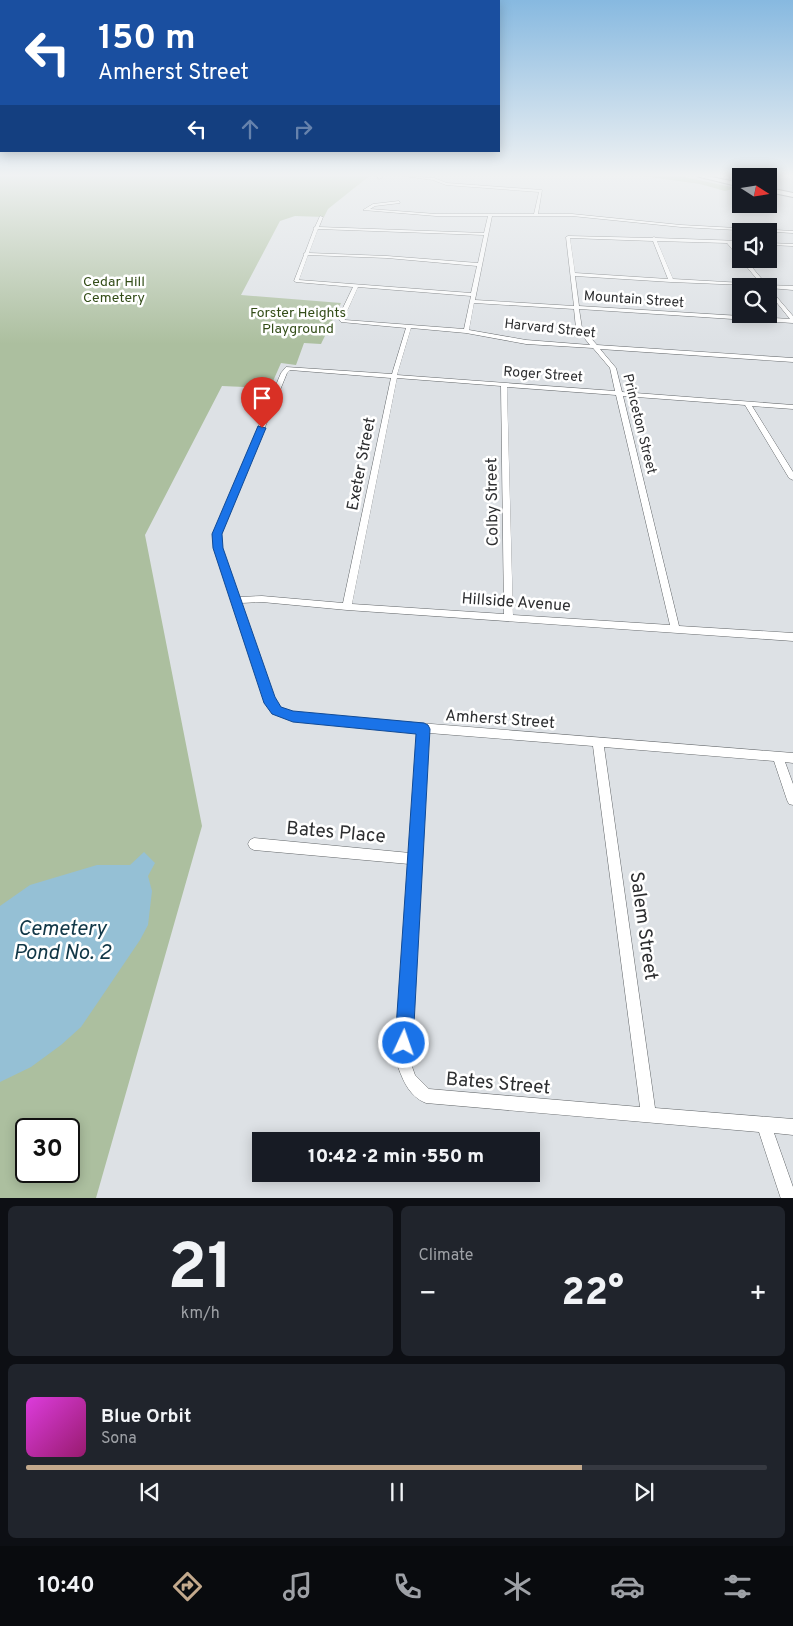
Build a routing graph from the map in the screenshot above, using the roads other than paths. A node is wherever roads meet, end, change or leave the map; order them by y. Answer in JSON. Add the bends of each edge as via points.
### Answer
{"nodes":[{"id":1,"x":313,"y":232,"type":"edge"},
{"id":2,"x":426,"y":232,"type":"edge"},
{"id":3,"x":486,"y":234,"type":"joint"},
{"id":4,"x":654,"y":238,"type":"junction"},
{"id":5,"x":728,"y":241,"type":"junction"},
{"id":6,"x":732,"y":241,"type":"edge"},
{"id":7,"x":777,"y":244,"type":"edge"},
{"id":8,"x":793,"y":245,"type":"edge"},
{"id":9,"x":732,"y":246,"type":"edge"},
{"id":10,"x":305,"y":254,"type":"junction"},
{"id":11,"x":480,"y":265,"type":"junction"},
{"id":12,"x":750,"y":268,"type":"edge"},
{"id":13,"x":572,"y":274,"type":"junction"},
{"id":14,"x":758,"y":278,"type":"edge"},
{"id":15,"x":671,"y":281,"type":"junction"},
{"id":16,"x":732,"y":284,"type":"edge"},
{"id":17,"x":356,"y":287,"type":"junction"},
{"id":18,"x":777,"y":287,"type":"edge"},
{"id":19,"x":793,"y":288,"type":"edge"},
{"id":20,"x":474,"y":298,"type":"junction"},
{"id":21,"x":777,"y":300,"type":"edge"},
{"id":22,"x":576,"y":307,"type":"junction"},
{"id":23,"x":793,"y":321,"type":"edge"},
{"id":24,"x":409,"y":327,"type":"junction"},
{"id":25,"x":466,"y":331,"type":"junction"},
{"id":26,"x":595,"y":346,"type":"junction"},
{"id":27,"x":793,"y":360,"type":"edge"},
{"id":28,"x":290,"y":368,"type":"joint"},
{"id":29,"x":394,"y":376,"type":"junction"},
{"id":30,"x":504,"y":385,"type":"junction"},
{"id":31,"x":619,"y":393,"type":"junction"},
{"id":32,"x":747,"y":403,"type":"junction"},
{"id":33,"x":793,"y":407,"type":"edge"},
{"id":34,"x":793,"y":478,"type":"edge"},
{"id":35,"x":237,"y":600,"type":"junction"},
{"id":36,"x":347,"y":607,"type":"junction"},
{"id":37,"x":509,"y":618,"type":"junction"},
{"id":38,"x":675,"y":628,"type":"junction"},
{"id":39,"x":793,"y":638,"type":"edge"},
{"id":40,"x":424,"y":729,"type":"junction"},
{"id":41,"x":598,"y":742,"type":"junction"},
{"id":42,"x":778,"y":757,"type":"junction"},
{"id":43,"x":793,"y":758,"type":"edge"},
{"id":44,"x":793,"y":800,"type":"edge"},
{"id":45,"x":254,"y":844,"type":"dead end"},
{"id":46,"x":415,"y":859,"type":"junction"},
{"id":47,"x":649,"y":1115,"type":"junction"},
{"id":48,"x":764,"y":1125,"type":"junction"},
{"id":49,"x":793,"y":1127,"type":"edge"},
{"id":50,"x":790,"y":1198,"type":"edge"}],
"edges":[{"from":1,"to":10,"type":"street","name":"Mountain Street"},
{"from":2,"to":3,"type":"street"},
{"from":3,"to":11,"type":"street"},
{"from":4,"to":5,"type":"street"},
{"from":4,"to":13,"type":"street","name":"Princeton Street","via":[[570,236]]},
{"from":4,"to":15,"type":"street"},
{"from":5,"to":6,"type":"street"},
{"from":5,"to":9,"type":"street"},
{"from":7,"to":8,"type":"street"},
{"from":10,"to":11,"type":"street"},
{"from":10,"to":17,"type":"street","name":"Mountain Street","via":[[296,281]]},
{"from":11,"to":20,"type":"street"},
{"from":12,"to":14,"type":"street"},
{"from":13,"to":15,"type":"street"},
{"from":13,"to":22,"type":"street","name":"Princeton Street"},
{"from":15,"to":16,"type":"street"},
{"from":17,"to":20,"type":"street","name":"Mountain Street"},
{"from":17,"to":24,"type":"street","name":"Harvard Street","via":[[342,321]]},
{"from":18,"to":19,"type":"street"},
{"from":20,"to":22,"type":"street","name":"Mountain Street"},
{"from":20,"to":25,"type":"street"},
{"from":21,"to":23,"type":"street"},
{"from":22,"to":23,"type":"street","name":"Mountain Street"},
{"from":22,"to":26,"type":"street","name":"Princeton Street","via":[[580,328]]},
{"from":24,"to":25,"type":"street","name":"Harvard Street"},
{"from":24,"to":29,"type":"street","name":"Exeter Street"},
{"from":25,"to":26,"type":"street","name":"Harvard Street","via":[[506,339]]},
{"from":26,"to":27,"type":"street","name":"Harvard Street"},
{"from":26,"to":31,"type":"street","name":"Princeton Street","via":[[613,368]]},
{"from":28,"to":29,"type":"street","name":"Roger Street"},
{"from":28,"to":35,"type":"street","name":"Amherst Street","via":[[284,373],[217,534],[218,548]]},
{"from":29,"to":30,"type":"street","name":"Roger Street"},
{"from":29,"to":36,"type":"street","name":"Exeter Street"},
{"from":30,"to":31,"type":"street","name":"Roger Street"},
{"from":30,"to":37,"type":"street","name":"Colby Street"},
{"from":31,"to":32,"type":"street","name":"Roger Street"},
{"from":31,"to":38,"type":"street","name":"Princeton Street"},
{"from":32,"to":33,"type":"street","name":"Roger Street"},
{"from":32,"to":34,"type":"street"},
{"from":35,"to":36,"type":"street","name":"Hillside Avenue","via":[[262,599]]},
{"from":35,"to":40,"type":"street","name":"Amherst Street","via":[[269,699],[276,710],[300,718]]},
{"from":36,"to":37,"type":"street","name":"Hillside Avenue"},
{"from":37,"to":38,"type":"street","name":"Hillside Avenue"},
{"from":38,"to":39,"type":"street","name":"Hillside Avenue"},
{"from":40,"to":41,"type":"street","name":"Amherst Street"},
{"from":40,"to":46,"type":"street","name":"Bates Street"},
{"from":41,"to":42,"type":"street","name":"Amherst Street"},
{"from":41,"to":47,"type":"street","name":"Salem Street"},
{"from":42,"to":43,"type":"street","name":"Amherst Street"},
{"from":42,"to":44,"type":"street"},
{"from":45,"to":46,"type":"street","name":"Bates Place"},
{"from":46,"to":47,"type":"street","name":"Bates Street","via":[[403,1061],[410,1080],[426,1096]]},
{"from":47,"to":48,"type":"street","name":"Bates Street"},
{"from":48,"to":49,"type":"street","name":"Bates Street"},
{"from":48,"to":50,"type":"street"}]}
